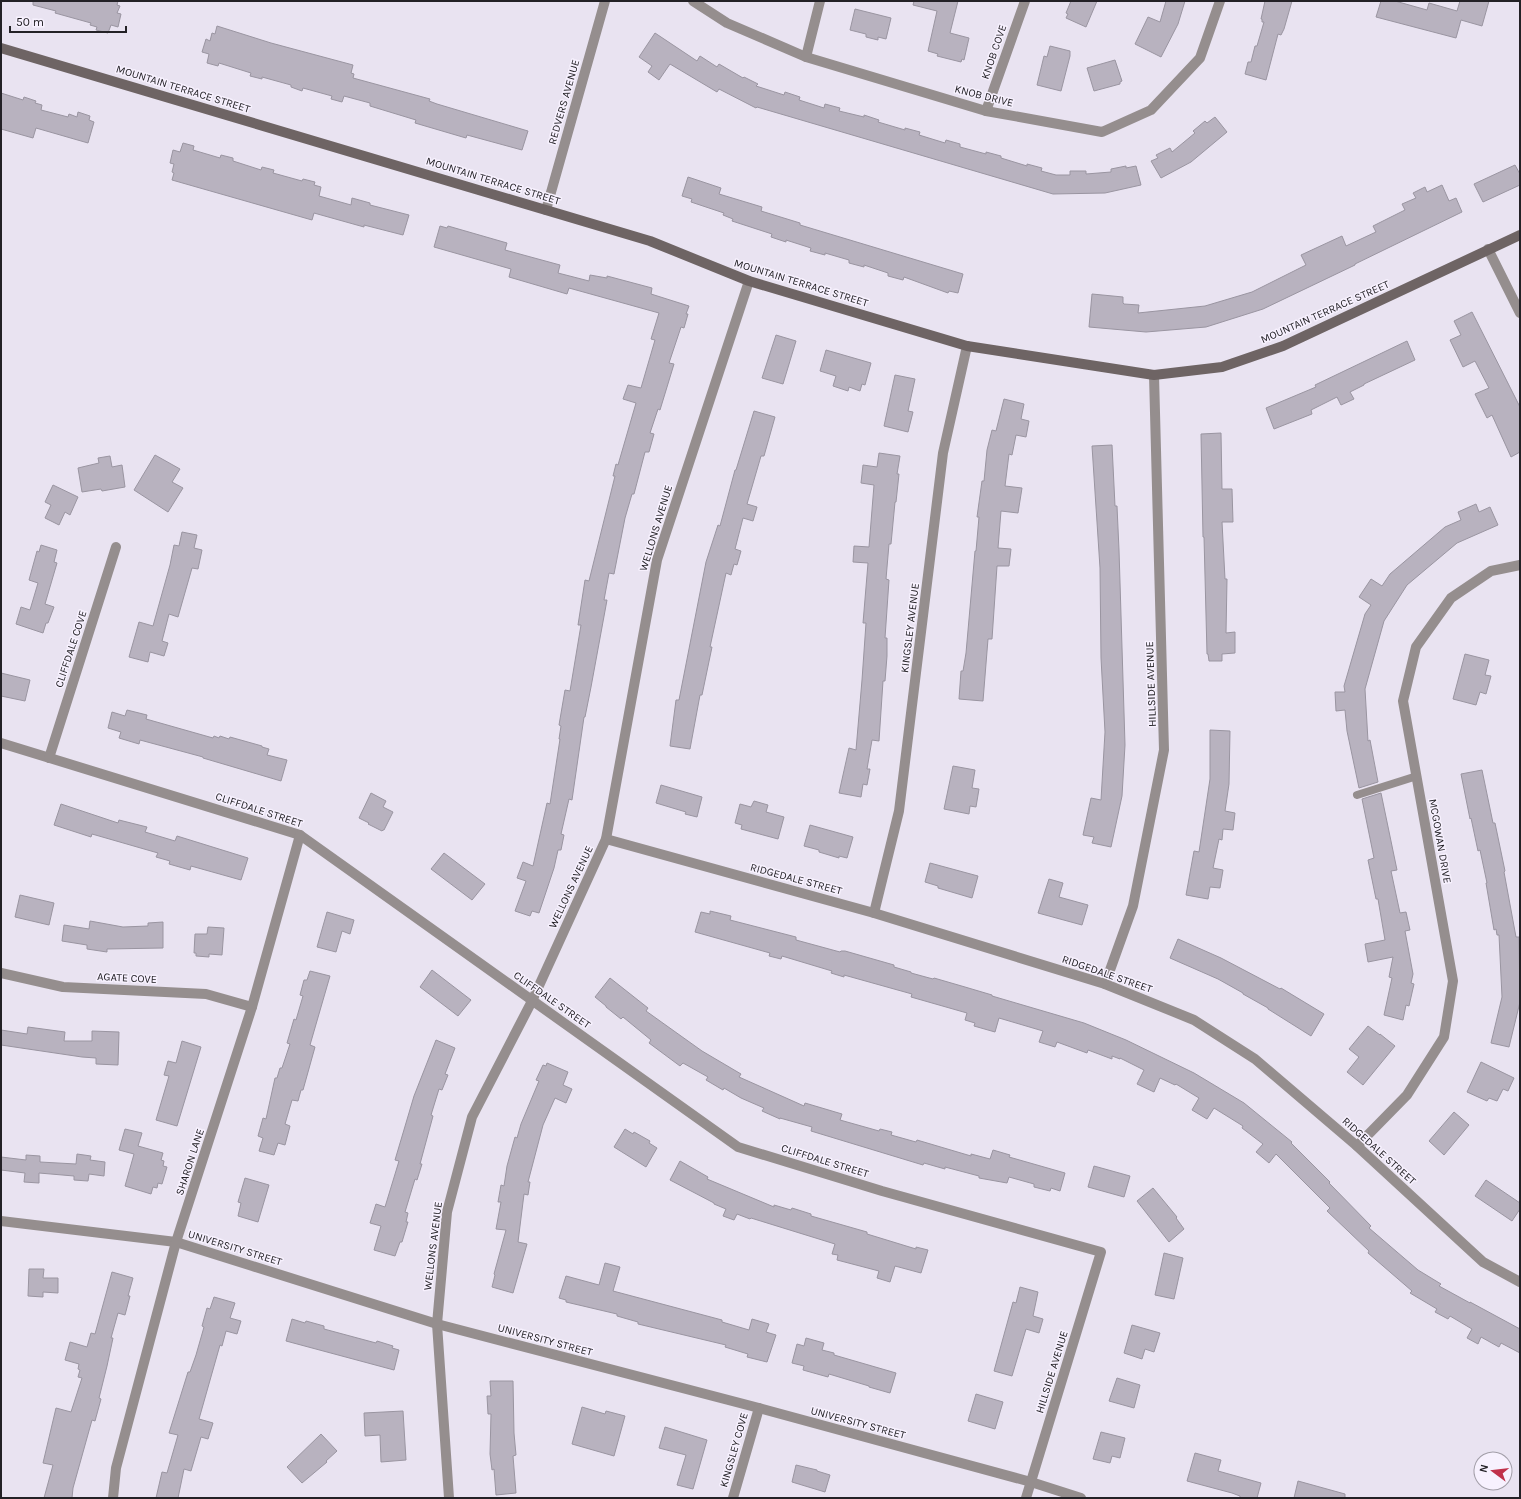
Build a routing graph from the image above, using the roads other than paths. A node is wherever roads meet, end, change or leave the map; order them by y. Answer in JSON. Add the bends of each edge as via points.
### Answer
{"nodes":[{"id":1,"x":606,"y":1,"type":"edge"},
{"id":2,"x":693,"y":1,"type":"edge"},
{"id":3,"x":820,"y":1,"type":"edge"},
{"id":4,"x":1025,"y":1,"type":"edge"},
{"id":5,"x":1220,"y":1,"type":"edge"},
{"id":6,"x":1,"y":48,"type":"edge"},
{"id":7,"x":806,"y":57,"type":"junction"},
{"id":8,"x":986,"y":111,"type":"junction"},
{"id":9,"x":546,"y":210,"type":"junction"},
{"id":10,"x":1520,"y":234,"type":"edge"},
{"id":11,"x":1488,"y":249,"type":"junction"},
{"id":12,"x":749,"y":282,"type":"junction"},
{"id":13,"x":1520,"y":313,"type":"edge"},
{"id":14,"x":967,"y":346,"type":"junction"},
{"id":15,"x":1154,"y":375,"type":"junction"},
{"id":16,"x":116,"y":547,"type":"dead end"},
{"id":17,"x":1520,"y":565,"type":"edge"},
{"id":18,"x":1,"y":743,"type":"edge"},
{"id":19,"x":49,"y":758,"type":"junction"},
{"id":20,"x":1416,"y":776,"type":"junction"},
{"id":21,"x":1357,"y":794,"type":"dead end"},
{"id":22,"x":300,"y":835,"type":"junction"},
{"id":23,"x":606,"y":839,"type":"junction"},
{"id":24,"x":874,"y":913,"type":"junction"},
{"id":25,"x":1,"y":973,"type":"edge"},
{"id":26,"x":1106,"y":984,"type":"junction"},
{"id":27,"x":532,"y":1001,"type":"junction"},
{"id":28,"x":252,"y":1007,"type":"junction"},
{"id":29,"x":1357,"y":1146,"type":"junction"},
{"id":30,"x":1,"y":1221,"type":"edge"},
{"id":31,"x":176,"y":1242,"type":"junction"},
{"id":32,"x":1101,"y":1252,"type":"joint"},
{"id":33,"x":1520,"y":1282,"type":"edge"},
{"id":34,"x":437,"y":1324,"type":"junction"},
{"id":35,"x":758,"y":1408,"type":"junction"},
{"id":36,"x":1031,"y":1482,"type":"junction"},
{"id":37,"x":113,"y":1498,"type":"edge"},
{"id":38,"x":449,"y":1498,"type":"edge"},
{"id":39,"x":733,"y":1498,"type":"edge"},
{"id":40,"x":1026,"y":1498,"type":"edge"},
{"id":41,"x":1081,"y":1498,"type":"edge"}],
"edges":[{"from":1,"to":9,"type":"street","name":"REDVERS AVENUE"},
{"from":2,"to":7,"type":"street","name":"KNOB DRIVE","via":[[727,23]]},
{"from":3,"to":7,"type":"street"},
{"from":4,"to":8,"type":"street","name":"KNOB COVE"},
{"from":5,"to":8,"type":"street","name":"KNOB DRIVE","via":[[1200,58],[1151,110],[1102,132]]},
{"from":6,"to":9,"type":"street","name":"MOUNTAIN TERRACE STREET"},
{"from":7,"to":8,"type":"street","name":"KNOB DRIVE"},
{"from":9,"to":12,"type":"street","name":"MOUNTAIN TERRACE STREET","via":[[650,240]]},
{"from":10,"to":11,"type":"street","name":"MOUNTAIN TERRACE STREET"},
{"from":11,"to":13,"type":"street"},
{"from":11,"to":15,"type":"street","name":"MOUNTAIN TERRACE STREET","via":[[1284,346],[1222,367]]},
{"from":12,"to":14,"type":"street","name":"MOUNTAIN TERRACE STREET"},
{"from":12,"to":23,"type":"street","name":"WELLONS AVENUE","via":[[657,560]]},
{"from":14,"to":15,"type":"street","name":"MOUNTAIN TERRACE STREET"},
{"from":14,"to":24,"type":"street","name":"KINGSLEY AVENUE","via":[[943,453],[900,812]]},
{"from":15,"to":26,"type":"street","name":"HILLSIDE AVENUE","via":[[1164,750],[1133,906]]},
{"from":16,"to":19,"type":"street","name":"CLIFFDALE COVE"},
{"from":17,"to":20,"type":"street","name":"MCGOWAN DRIVE","via":[[1491,571],[1450,598],[1416,647],[1403,701]]},
{"from":18,"to":19,"type":"street","name":"CLIFFDALE STREET"},
{"from":19,"to":22,"type":"street","name":"CLIFFDALE STREET"},
{"from":20,"to":21,"type":"lane"},
{"from":20,"to":29,"type":"street","name":"MCGOWAN DRIVE","via":[[1453,981],[1444,1037],[1407,1095]]},
{"from":22,"to":27,"type":"street","name":"CLIFFDALE STREET"},
{"from":22,"to":28,"type":"street","name":"SHARON LANE"},
{"from":23,"to":24,"type":"street","name":"RIDGEDALE STREET"},
{"from":23,"to":27,"type":"street","name":"WELLONS AVENUE"},
{"from":24,"to":26,"type":"street","name":"RIDGEDALE STREET"},
{"from":25,"to":28,"type":"street","name":"AGATE COVE","via":[[63,987],[206,994]]},
{"from":26,"to":29,"type":"street","name":"RIDGEDALE STREET","via":[[1194,1020],[1255,1059]]},
{"from":27,"to":32,"type":"street","name":"CLIFFDALE STREET","via":[[738,1147],[882,1191]]},
{"from":27,"to":34,"type":"street","name":"WELLONS AVENUE","via":[[472,1117],[447,1212]]},
{"from":28,"to":31,"type":"street","name":"SHARON LANE"},
{"from":29,"to":33,"type":"street","name":"RIDGEDALE STREET","via":[[1483,1262]]},
{"from":30,"to":31,"type":"street","name":"UNIVERSITY STREET"},
{"from":31,"to":34,"type":"street","name":"UNIVERSITY STREET"},
{"from":31,"to":37,"type":"street","name":"SHARON LANE","via":[[116,1468]]},
{"from":32,"to":36,"type":"street","name":"HILLSIDE AVENUE"},
{"from":34,"to":35,"type":"street","name":"UNIVERSITY STREET"},
{"from":34,"to":38,"type":"street","name":"WELLONS AVENUE"},
{"from":35,"to":36,"type":"street","name":"UNIVERSITY STREET"},
{"from":35,"to":39,"type":"street","name":"KINGSLEY COVE"},
{"from":36,"to":40,"type":"street","name":"HILLSIDE AVENUE"},
{"from":36,"to":41,"type":"street","name":"UNIVERSITY STREET"}]}
